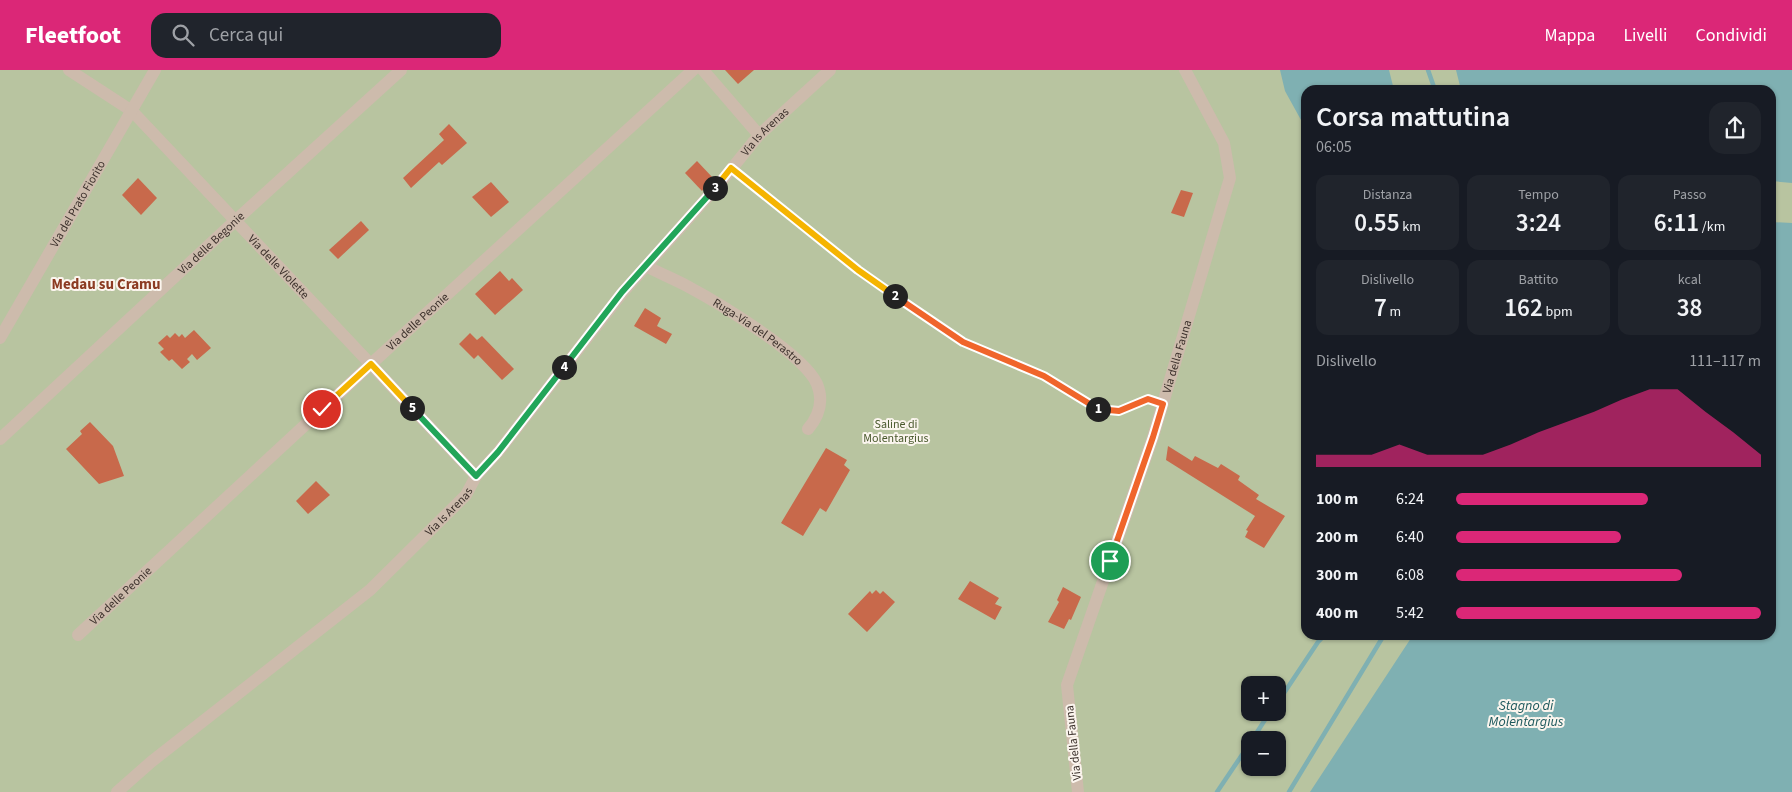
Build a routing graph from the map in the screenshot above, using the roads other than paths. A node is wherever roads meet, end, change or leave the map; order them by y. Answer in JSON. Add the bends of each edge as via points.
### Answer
{"nodes":[{"id":1,"x":69,"y":70,"type":"edge"},
{"id":2,"x":155,"y":70,"type":"edge"},
{"id":3,"x":401,"y":70,"type":"edge"},
{"id":4,"x":693,"y":70,"type":"edge"},
{"id":5,"x":703,"y":70,"type":"edge"},
{"id":6,"x":830,"y":70,"type":"edge"},
{"id":7,"x":1185,"y":70,"type":"edge"},
{"id":8,"x":132,"y":112,"type":"junction"},
{"id":9,"x":758,"y":134,"type":"junction"},
{"id":10,"x":236,"y":220,"type":"junction"},
{"id":11,"x":646,"y":266,"type":"junction"},
{"id":12,"x":0,"y":338,"type":"edge"},
{"id":13,"x":371,"y":364,"type":"junction"},
{"id":14,"x":808,"y":429,"type":"dead end"},
{"id":15,"x":0,"y":439,"type":"edge"},
{"id":16,"x":476,"y":476,"type":"junction"},
{"id":17,"x":78,"y":635,"type":"dead end"},
{"id":18,"x":117,"y":792,"type":"edge"},
{"id":19,"x":1078,"y":792,"type":"edge"}],
"edges":[{"from":1,"to":8,"type":"street","name":"Via delle Violette"},
{"from":2,"to":8,"type":"street","name":"Via del Prato Fiorito"},
{"from":3,"to":10,"type":"street","name":"Via delle Begonie"},
{"from":4,"to":13,"type":"street","name":"Via delle Peonie"},
{"from":5,"to":9,"type":"street"},
{"from":6,"to":9,"type":"street","name":"Via Is Arenas"},
{"from":7,"to":19,"type":"street","name":"Via della Fauna","via":[[1224,143],[1230,178],[1153,437],[1066,685]]},
{"from":8,"to":10,"type":"street","name":"Via delle Violette"},
{"from":8,"to":12,"type":"street","name":"Via del Prato Fiorito"},
{"from":9,"to":11,"type":"street","name":"Via Is Arenas"},
{"from":10,"to":13,"type":"street","name":"Via delle Violette"},
{"from":10,"to":15,"type":"street","name":"Via delle Begonie"},
{"from":11,"to":14,"type":"street","name":"Ruga-Via del Perastro","via":[[687,286],[741,319],[781,346],[802,365],[816,383],[821,401],[816,419]]},
{"from":11,"to":16,"type":"street","name":"Via Is Arenas"},
{"from":13,"to":16,"type":"street","name":"Via delle Violette"},
{"from":13,"to":17,"type":"street","name":"Via delle Peonie"},
{"from":16,"to":18,"type":"street","name":"Via Is Arenas","via":[[466,495],[370,590]]}]}
